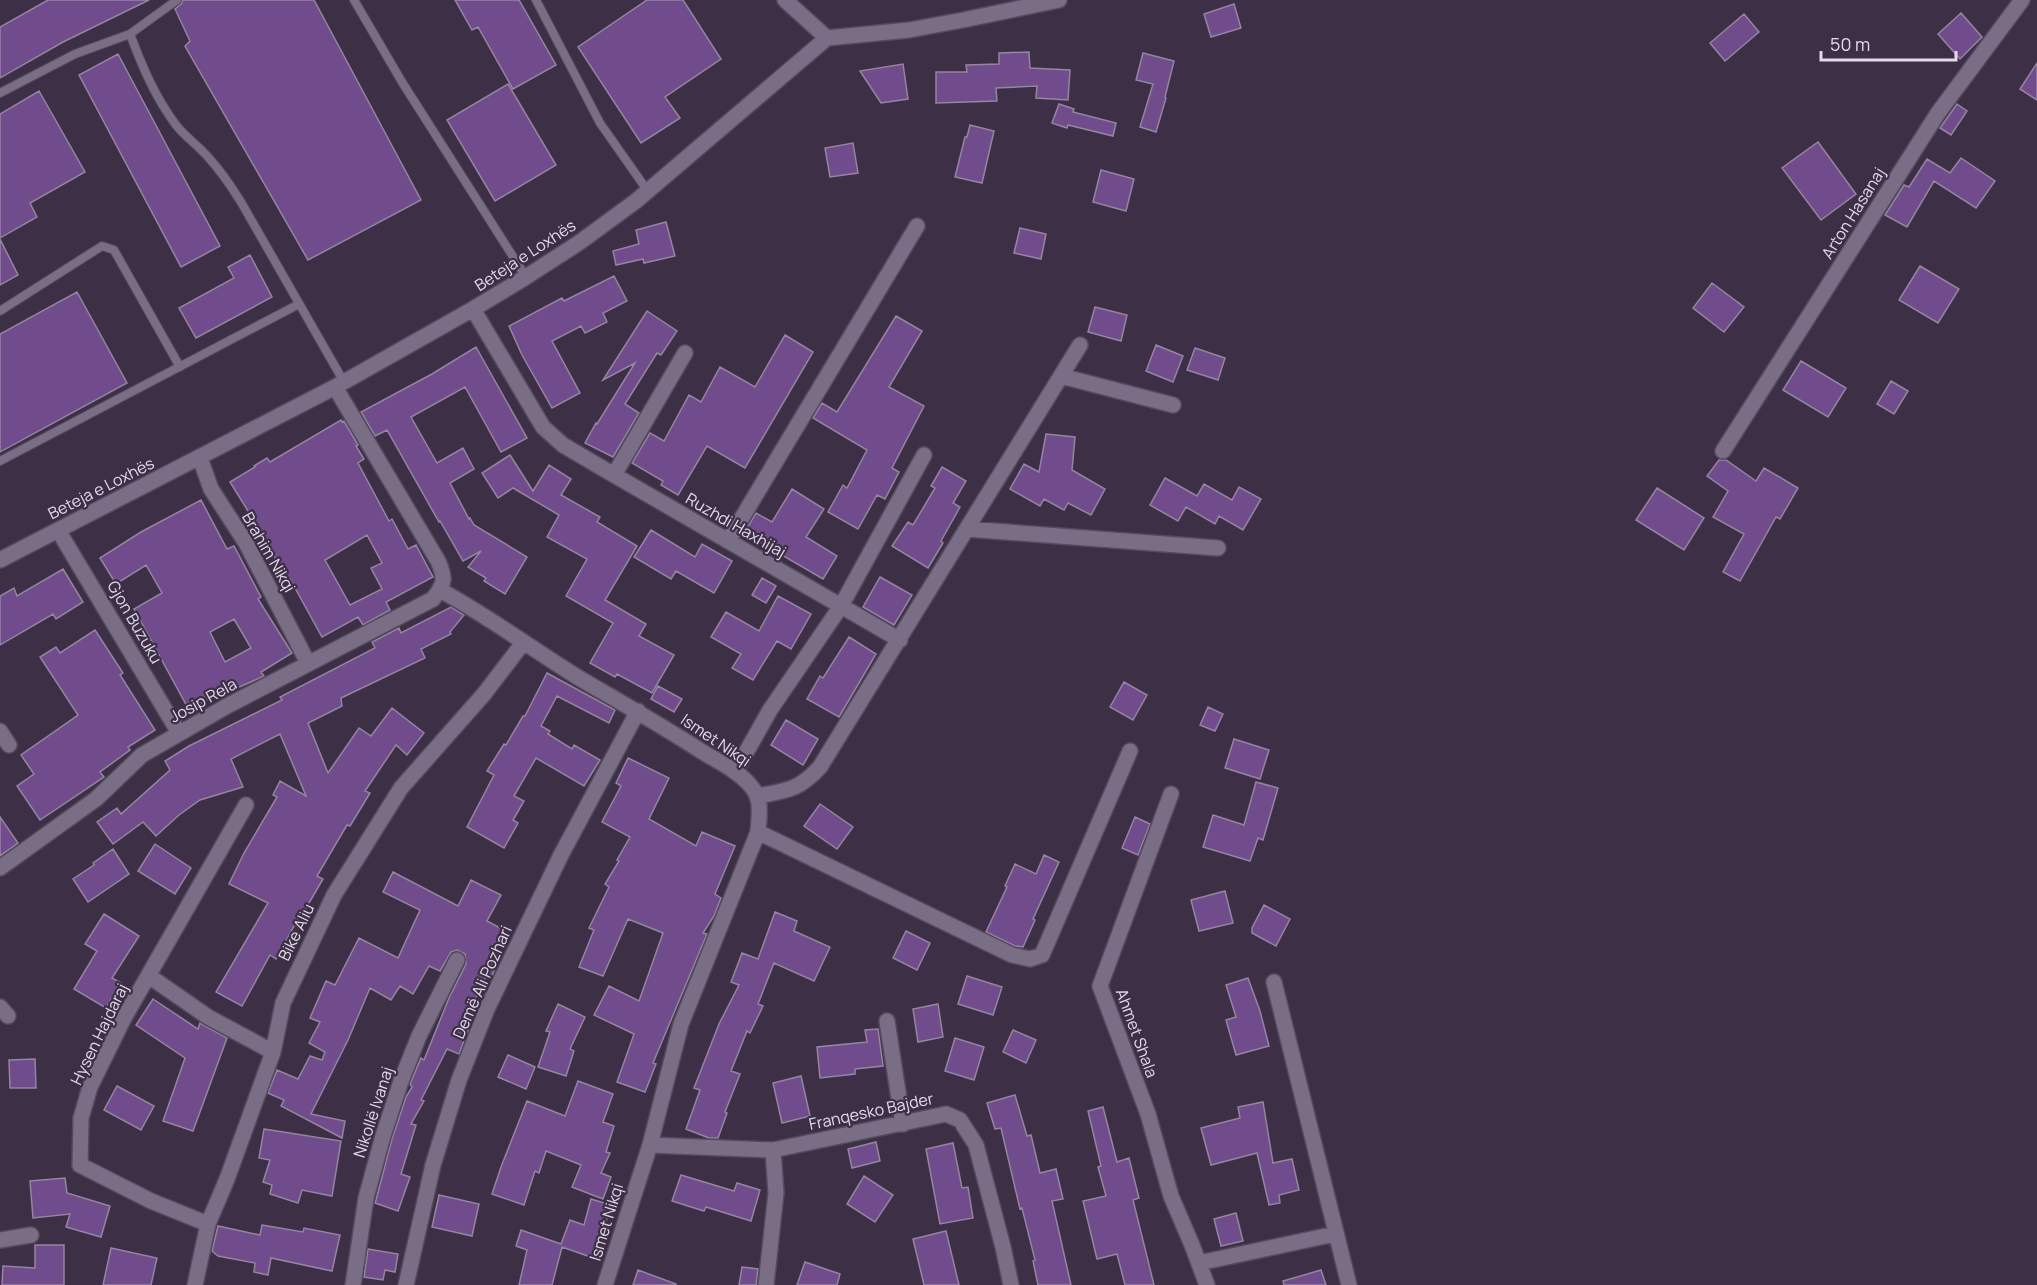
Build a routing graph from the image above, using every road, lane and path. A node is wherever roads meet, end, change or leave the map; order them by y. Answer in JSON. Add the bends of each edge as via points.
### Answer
{"nodes":[{"id":1,"x":177,"y":0,"type":"edge"},
{"id":2,"x":354,"y":0,"type":"edge"},
{"id":3,"x":536,"y":0,"type":"edge"},
{"id":4,"x":785,"y":0,"type":"edge"},
{"id":5,"x":1059,"y":0,"type":"edge"},
{"id":6,"x":2022,"y":0,"type":"edge"},
{"id":7,"x":130,"y":34,"type":"junction"},
{"id":8,"x":827,"y":38,"type":"junction"},
{"id":9,"x":0,"y":93,"type":"edge"},
{"id":10,"x":647,"y":190,"type":"junction"},
{"id":11,"x":917,"y":226,"type":"dead end"},
{"id":12,"x":526,"y":277,"type":"junction"},
{"id":13,"x":299,"y":304,"type":"junction"},
{"id":14,"x":473,"y":309,"type":"junction"},
{"id":15,"x":0,"y":311,"type":"edge"},
{"id":16,"x":1080,"y":345,"type":"dead end"},
{"id":17,"x":685,"y":353,"type":"dead end"},
{"id":18,"x":180,"y":367,"type":"junction"},
{"id":19,"x":1061,"y":376,"type":"junction"},
{"id":20,"x":339,"y":385,"type":"junction"},
{"id":21,"x":1173,"y":405,"type":"dead end"},
{"id":22,"x":1723,"y":451,"type":"dead end"},
{"id":23,"x":924,"y":454,"type":"dead end"},
{"id":24,"x":200,"y":458,"type":"junction"},
{"id":25,"x":0,"y":461,"type":"edge"},
{"id":26,"x":614,"y":475,"type":"junction"},
{"id":27,"x":58,"y":530,"type":"junction"},
{"id":28,"x":967,"y":530,"type":"junction"},
{"id":29,"x":728,"y":541,"type":"junction"},
{"id":30,"x":1218,"y":548,"type":"dead end"},
{"id":31,"x":0,"y":560,"type":"edge"},
{"id":32,"x":440,"y":590,"type":"junction"},
{"id":33,"x":841,"y":606,"type":"junction"},
{"id":34,"x":900,"y":640,"type":"junction"},
{"id":35,"x":523,"y":643,"type":"junction"},
{"id":36,"x":308,"y":663,"type":"junction"},
{"id":37,"x":638,"y":711,"type":"junction"},
{"id":38,"x":0,"y":730,"type":"edge"},
{"id":39,"x":179,"y":733,"type":"junction"},
{"id":40,"x":9,"y":745,"type":"dead end"},
{"id":41,"x":1130,"y":751,"type":"dead end"},
{"id":42,"x":735,"y":772,"type":"junction"},
{"id":43,"x":1171,"y":794,"type":"dead end"},
{"id":44,"x":758,"y":796,"type":"junction"},
{"id":45,"x":246,"y":805,"type":"dead end"},
{"id":46,"x":758,"y":832,"type":"junction"},
{"id":47,"x":0,"y":868,"type":"edge"},
{"id":48,"x":456,"y":960,"type":"dead end"},
{"id":49,"x":149,"y":976,"type":"junction"},
{"id":50,"x":1274,"y":982,"type":"dead end"},
{"id":51,"x":886,"y":1021,"type":"dead end"},
{"id":52,"x":273,"y":1052,"type":"junction"},
{"id":53,"x":903,"y":1124,"type":"junction"},
{"id":54,"x":650,"y":1145,"type":"junction"},
{"id":55,"x":773,"y":1150,"type":"junction"},
{"id":56,"x":208,"y":1224,"type":"junction"},
{"id":57,"x":1335,"y":1234,"type":"junction"},
{"id":58,"x":31,"y":1235,"type":"dead end"},
{"id":59,"x":0,"y":1240,"type":"edge"},
{"id":60,"x":1199,"y":1263,"type":"junction"},
{"id":61,"x":195,"y":1285,"type":"edge"},
{"id":62,"x":353,"y":1285,"type":"edge"},
{"id":63,"x":406,"y":1285,"type":"edge"},
{"id":64,"x":605,"y":1285,"type":"edge"},
{"id":65,"x":766,"y":1285,"type":"edge"},
{"id":66,"x":1011,"y":1285,"type":"edge"},
{"id":67,"x":1207,"y":1285,"type":"edge"},
{"id":68,"x":1349,"y":1285,"type":"edge"}],
"edges":[{"from":1,"to":7,"type":"lane"},
{"from":2,"to":12,"type":"lane"},
{"from":3,"to":10,"type":"lane","via":[[600,123]]},
{"from":4,"to":8,"type":"street"},
{"from":5,"to":8,"type":"street","via":[[909,30]]},
{"from":6,"to":22,"type":"street","name":"Arton Hasanaj","via":[[1938,113]]},
{"from":7,"to":9,"type":"lane","via":[[75,54]]},
{"from":7,"to":13,"type":"lane","via":[[154,91],[187,138],[225,177]]},
{"from":8,"to":10,"type":"street","name":"Beteja e Loxhës"},
{"from":10,"to":12,"type":"street","name":"Beteja e Loxhës"},
{"from":11,"to":29,"type":"street"},
{"from":12,"to":14,"type":"street","name":"Beteja e Loxhës"},
{"from":13,"to":18,"type":"lane"},
{"from":13,"to":20,"type":"lane"},
{"from":14,"to":20,"type":"street","name":"Beteja e Loxhës"},
{"from":14,"to":26,"type":"street","name":"Ruzhdi Haxhijaj","via":[[543,427],[563,445]]},
{"from":15,"to":18,"type":"lane","via":[[102,246],[114,250]]},
{"from":16,"to":19,"type":"street"},
{"from":17,"to":26,"type":"street"},
{"from":18,"to":25,"type":"lane"},
{"from":19,"to":21,"type":"street"},
{"from":19,"to":28,"type":"street"},
{"from":20,"to":24,"type":"street","name":"Beteja e Loxhës"},
{"from":20,"to":32,"type":"street","via":[[438,561],[444,576]]},
{"from":23,"to":33,"type":"street"},
{"from":24,"to":27,"type":"street","name":"Beteja e Loxhës"},
{"from":24,"to":36,"type":"street","name":"Brahim Nikqi","via":[[211,489],[246,543]]},
{"from":26,"to":29,"type":"street","name":"Ruzhdi Haxhijaj"},
{"from":27,"to":31,"type":"street","name":"Beteja e Loxhës"},
{"from":27,"to":39,"type":"street","name":"Gjon Buzuku"},
{"from":28,"to":30,"type":"street"},
{"from":28,"to":34,"type":"street"},
{"from":29,"to":33,"type":"street","name":"Ruzhdi Haxhijaj"},
{"from":32,"to":35,"type":"street","name":"Ismet Nikqi","via":[[476,609]]},
{"from":32,"to":36,"type":"street","name":"Josip Rela","via":[[433,599]]},
{"from":33,"to":34,"type":"street","name":"Ruzhdi Haxhijaj"},
{"from":33,"to":42,"type":"street","via":[[770,710]]},
{"from":34,"to":44,"type":"street","via":[[820,767],[793,789]]},
{"from":35,"to":37,"type":"street","name":"Ismet Nikqi"},
{"from":35,"to":52,"type":"street","name":"Bike Aliu","via":[[484,694],[400,788],[334,895],[283,1003]]},
{"from":36,"to":39,"type":"street","name":"Josip Rela"},
{"from":37,"to":42,"type":"street","name":"Ismet Nikqi"},
{"from":37,"to":63,"type":"street","name":"Demë Ali Pozhari","via":[[561,855],[487,1010],[459,1080],[433,1165]]},
{"from":38,"to":40,"type":"street"},
{"from":39,"to":47,"type":"street","name":"Josip Rela","via":[[142,755],[96,799]]},
{"from":41,"to":46,"type":"street","via":[[1042,955],[1030,959],[1012,955]]},
{"from":42,"to":44,"type":"street","name":"Ismet Nikqi"},
{"from":43,"to":60,"type":"street","name":"Ahmet Shala","via":[[1100,986],[1148,1114],[1171,1196]]},
{"from":44,"to":46,"type":"street","name":"Ismet Nikqi"},
{"from":45,"to":49,"type":"street","name":"Hysen Hajdaraj"},
{"from":46,"to":54,"type":"street","name":"Ismet Nikqi","via":[[681,1024]]},
{"from":48,"to":62,"type":"street","name":"Nikollë Ivanaj","via":[[419,1036],[383,1136],[366,1197]]},
{"from":49,"to":52,"type":"street","via":[[208,1017]]},
{"from":49,"to":56,"type":"street","name":"Hysen Hajdaraj","via":[[90,1087],[81,1118],[80,1165]]},
{"from":50,"to":57,"type":"street"},
{"from":51,"to":53,"type":"street"},
{"from":52,"to":56,"type":"street","name":"Bike Aliu"},
{"from":53,"to":55,"type":"street","name":"Franqesko Bajder"},
{"from":53,"to":66,"type":"street","name":"Franqesko Bajder","via":[[946,1114],[960,1120],[976,1145]]},
{"from":54,"to":55,"type":"street","name":"Franqesko Bajder"},
{"from":54,"to":64,"type":"street","name":"Ismet Nikqi"},
{"from":55,"to":65,"type":"street","via":[[776,1193]]},
{"from":56,"to":61,"type":"street","name":"Bike Aliu"},
{"from":57,"to":60,"type":"street"},
{"from":57,"to":68,"type":"street"},
{"from":58,"to":59,"type":"street"},
{"from":60,"to":67,"type":"street","name":"Ahmet Shala"}]}
